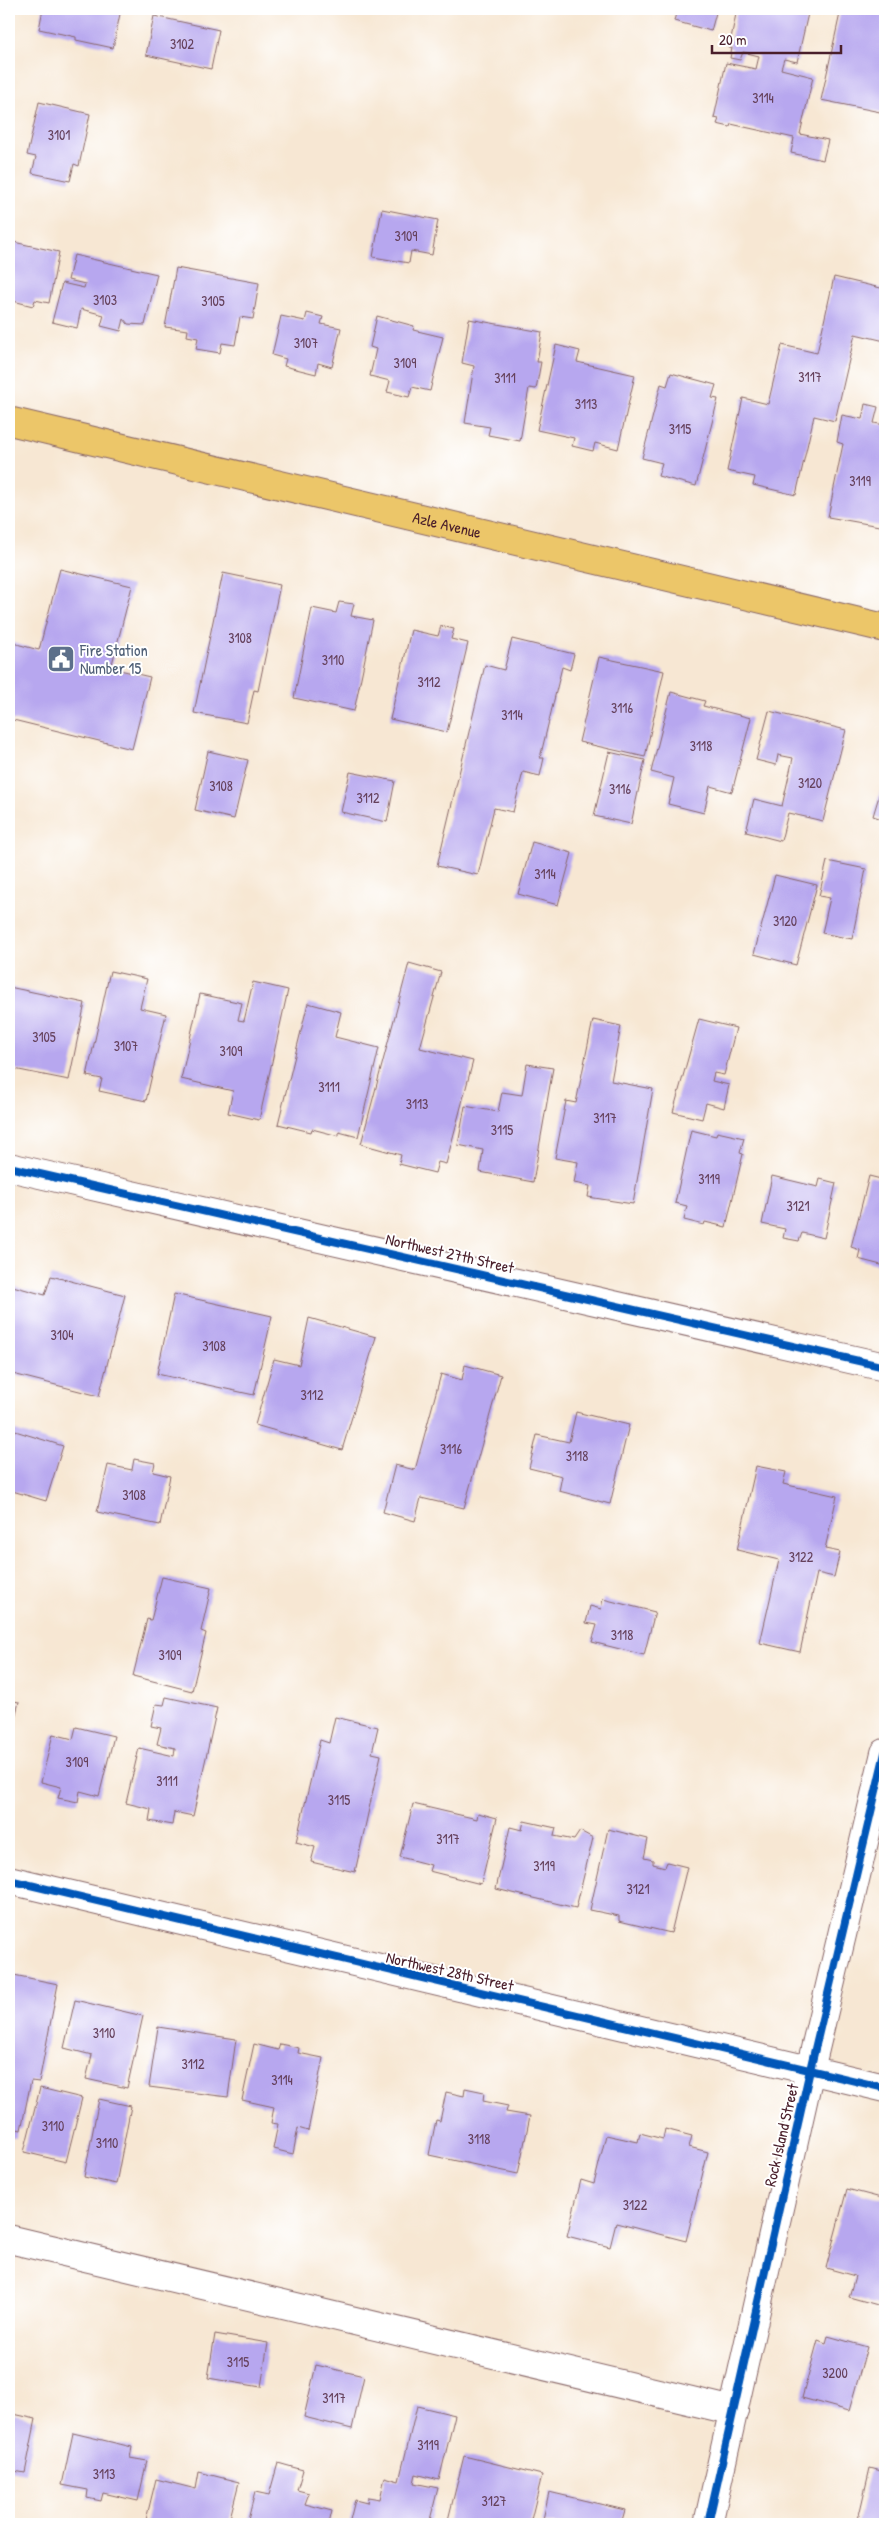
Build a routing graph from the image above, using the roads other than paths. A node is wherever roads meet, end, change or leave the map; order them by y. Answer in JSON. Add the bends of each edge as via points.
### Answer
{"nodes":[{"id":1,"x":9,"y":421,"type":"edge"},
{"id":2,"x":885,"y":628,"type":"edge"},
{"id":3,"x":9,"y":1167,"type":"edge"},
{"id":4,"x":885,"y":1367,"type":"edge"},
{"id":5,"x":885,"y":1753,"type":"edge"},
{"id":6,"x":9,"y":1880,"type":"edge"},
{"id":7,"x":810,"y":2070,"type":"junction"},
{"id":8,"x":885,"y":2088,"type":"edge"},
{"id":9,"x":9,"y":2239,"type":"edge"},
{"id":10,"x":734,"y":2411,"type":"junction"},
{"id":11,"x":708,"y":2524,"type":"edge"}],
"edges":[{"from":1,"to":2,"type":"main road","name":"Azle Avenue"},
{"from":3,"to":4,"type":"street","name":"Northwest 27th Street"},
{"from":5,"to":7,"type":"street","name":"Rock Island Street"},
{"from":6,"to":7,"type":"street","name":"Northwest 28th Street"},
{"from":7,"to":8,"type":"street","name":"Northwest 28th Street"},
{"from":7,"to":10,"type":"street","name":"Rock Island Street"},
{"from":9,"to":10,"type":"street"},
{"from":10,"to":11,"type":"street","name":"Rock Island Street"}]}
